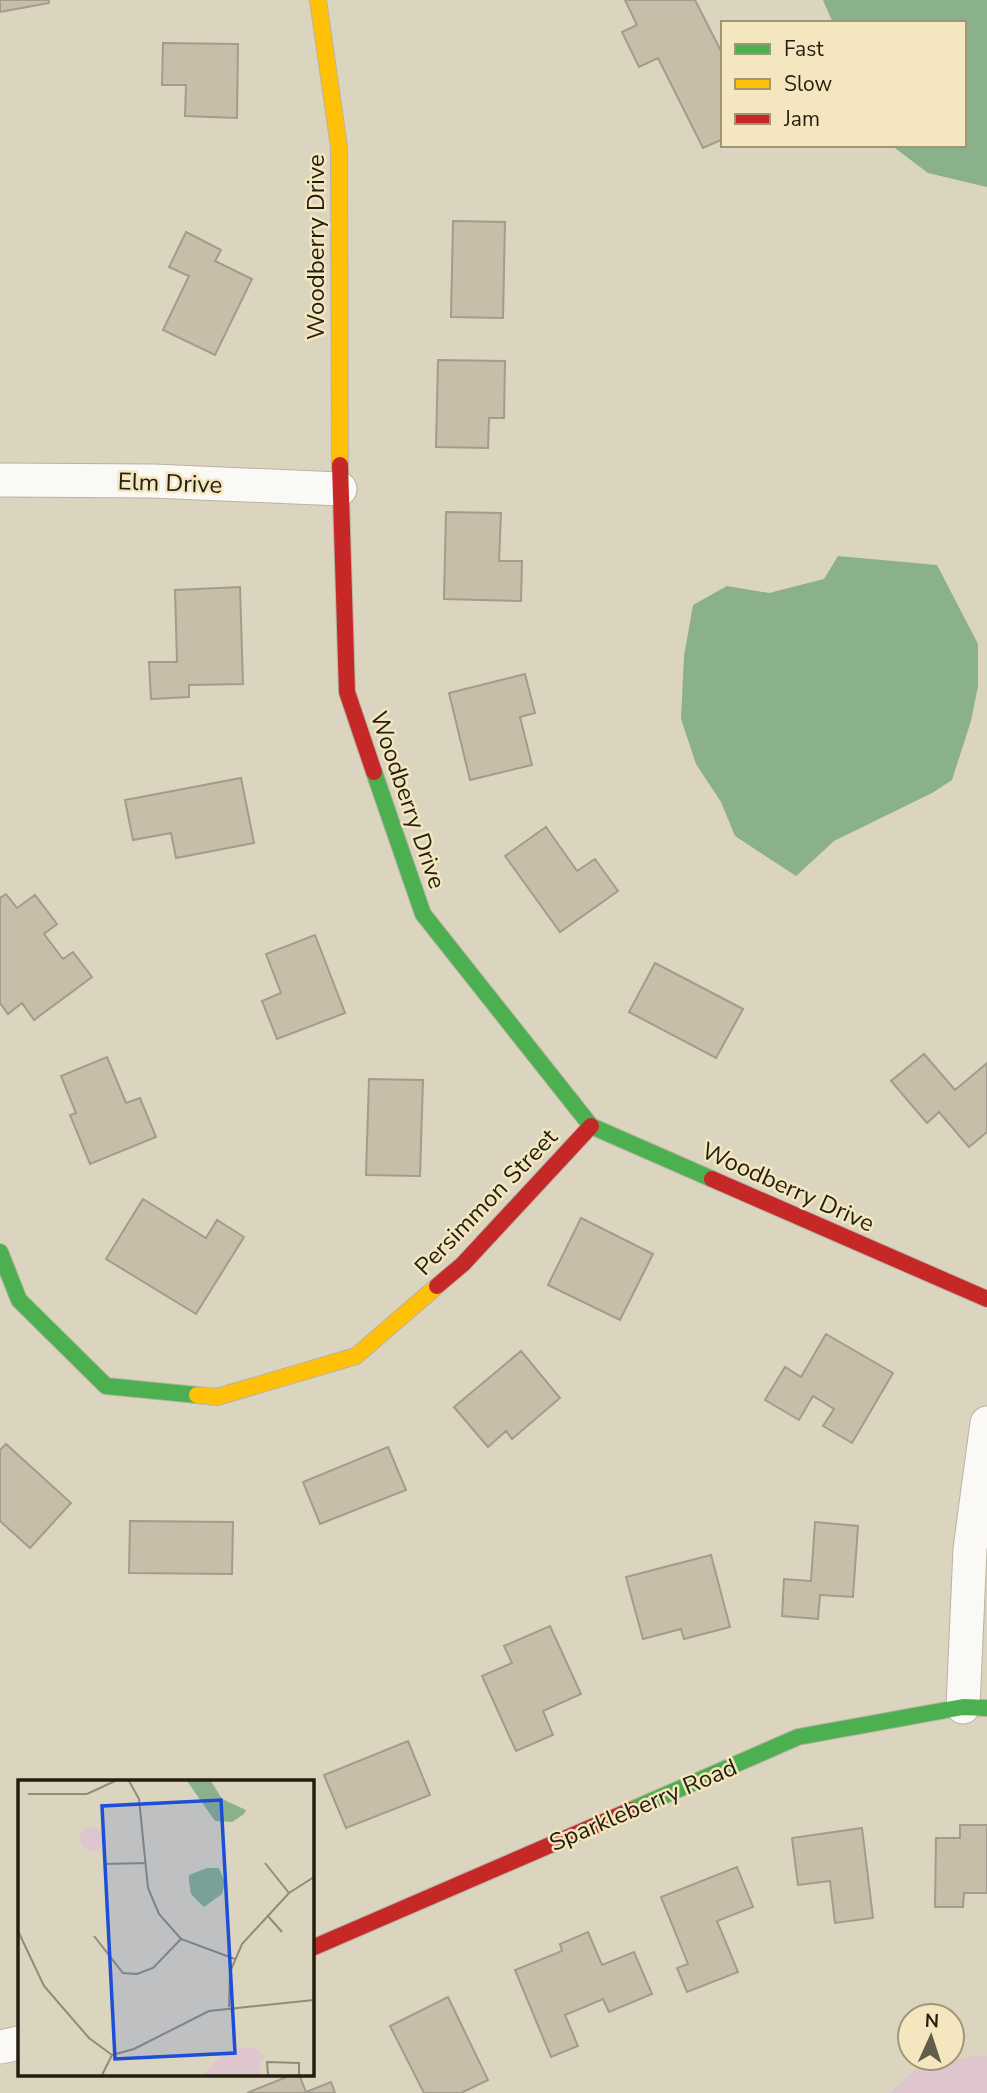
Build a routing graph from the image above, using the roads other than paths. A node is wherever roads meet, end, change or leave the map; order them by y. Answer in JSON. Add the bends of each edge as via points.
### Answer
{"nodes":[{"id":1,"x":318,"y":0,"type":"edge"},
{"id":2,"x":0,"y":480,"type":"edge"},
{"id":3,"x":340,"y":489,"type":"junction"},
{"id":4,"x":592,"y":1126,"type":"junction"},
{"id":5,"x":0,"y":1252,"type":"edge"},
{"id":6,"x":987,"y":1299,"type":"edge"},
{"id":7,"x":987,"y":1423,"type":"edge"},
{"id":8,"x":975,"y":1708,"type":"edge"},
{"id":9,"x":313,"y":1948,"type":"edge"},
{"id":10,"x":18,"y":2043,"type":"edge"},
{"id":11,"x":0,"y":2047,"type":"edge"}],
"edges":[{"from":1,"to":3,"type":"street","name":"Woodberry Drive","via":[[339,147]]},
{"from":2,"to":3,"type":"street","name":"Elm Drive"},
{"from":3,"to":4,"type":"street","name":"Woodberry Drive","via":[[347,692],[423,914]]},
{"from":4,"to":5,"type":"street","name":"Persimmon Street","via":[[463,1264],[356,1356],[218,1397],[106,1387],[19,1300]]},
{"from":4,"to":6,"type":"street","name":"Woodberry Drive"},
{"from":7,"to":8,"type":"street","via":[[970,1549]]},
{"from":8,"to":9,"type":"street","name":"Sparkleberry Road","via":[[798,1737]]},
{"from":10,"to":11,"type":"street"}]}
